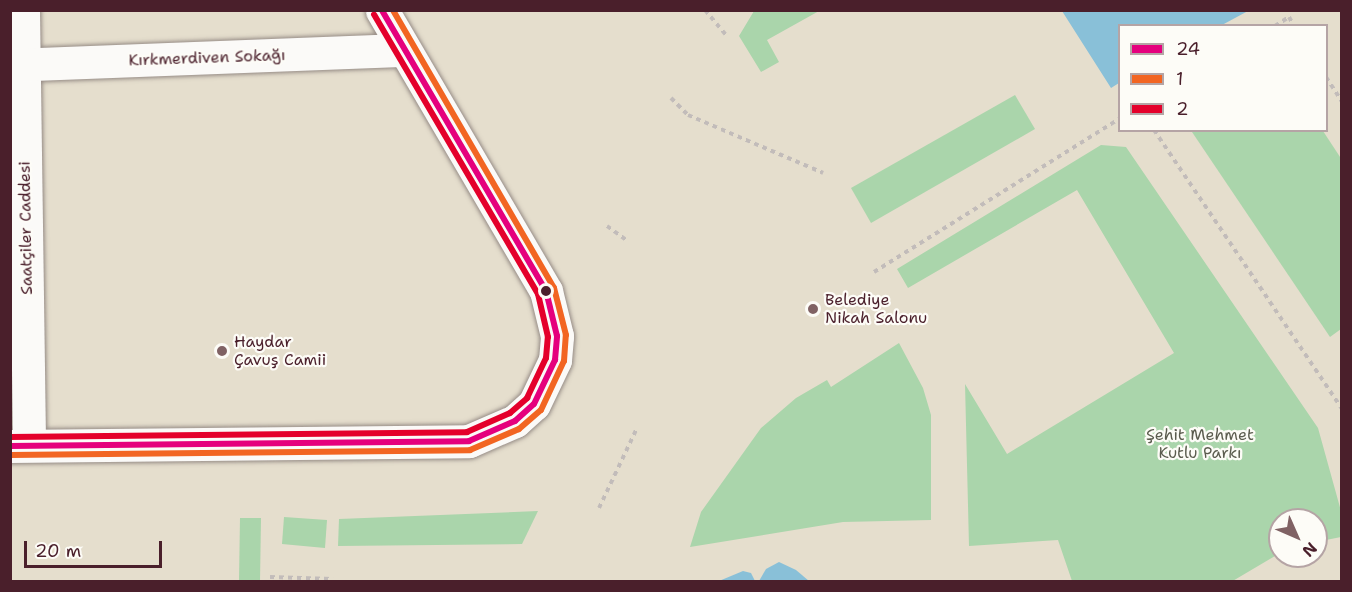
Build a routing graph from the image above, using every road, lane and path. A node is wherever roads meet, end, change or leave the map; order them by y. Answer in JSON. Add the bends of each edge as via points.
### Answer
{"nodes":[{"id":1,"x":23,"y":10,"type":"edge"},
{"id":2,"x":382,"y":10,"type":"edge"},
{"id":3,"x":705,"y":10,"type":"edge"},
{"id":4,"x":1278,"y":24,"type":"edge"},
{"id":5,"x":1293,"y":24,"type":"edge"},
{"id":6,"x":727,"y":36,"type":"dead end"},
{"id":7,"x":404,"y":50,"type":"junction"},
{"id":8,"x":17,"y":65,"type":"edge"},
{"id":9,"x":1328,"y":80,"type":"edge"},
{"id":10,"x":671,"y":98,"type":"dead end"},
{"id":11,"x":1341,"y":102,"type":"edge"},
{"id":12,"x":1118,"y":119,"type":"edge"},
{"id":13,"x":1155,"y":132,"type":"edge"},
{"id":14,"x":823,"y":173,"type":"dead end"},
{"id":15,"x":607,"y":226,"type":"dead end"},
{"id":16,"x":626,"y":240,"type":"dead end"},
{"id":17,"x":874,"y":272,"type":"dead end"},
{"id":18,"x":1341,"y":409,"type":"edge"},
{"id":19,"x":636,"y":430,"type":"dead end"},
{"id":20,"x":20,"y":445,"type":"edge"},
{"id":21,"x":599,"y":507,"type":"dead end"},
{"id":22,"x":270,"y":577,"type":"dead end"},
{"id":23,"x":333,"y":579,"type":"dead end"}],
"edges":[{"from":1,"to":8,"type":"main road","name":"Saatçiler Caddesi"},
{"from":2,"to":7,"type":"main road"},
{"from":3,"to":6,"type":"path"},
{"from":4,"to":5,"type":"path","via":[[1289,17]]},
{"from":7,"to":8,"type":"main road","name":"Kırkmerdiven Sokağı"},
{"from":7,"to":20,"type":"main road","via":[[519,244],[554,313],[555,360],[534,404],[515,421],[469,441]]},
{"from":8,"to":20,"type":"main road","name":"Saatçiler Caddesi"},
{"from":9,"to":11,"type":"path"},
{"from":10,"to":14,"type":"path","via":[[688,115]]},
{"from":12,"to":17,"type":"path"},
{"from":13,"to":18,"type":"path"},
{"from":15,"to":16,"type":"path"},
{"from":19,"to":21,"type":"path"},
{"from":22,"to":23,"type":"path"}]}
